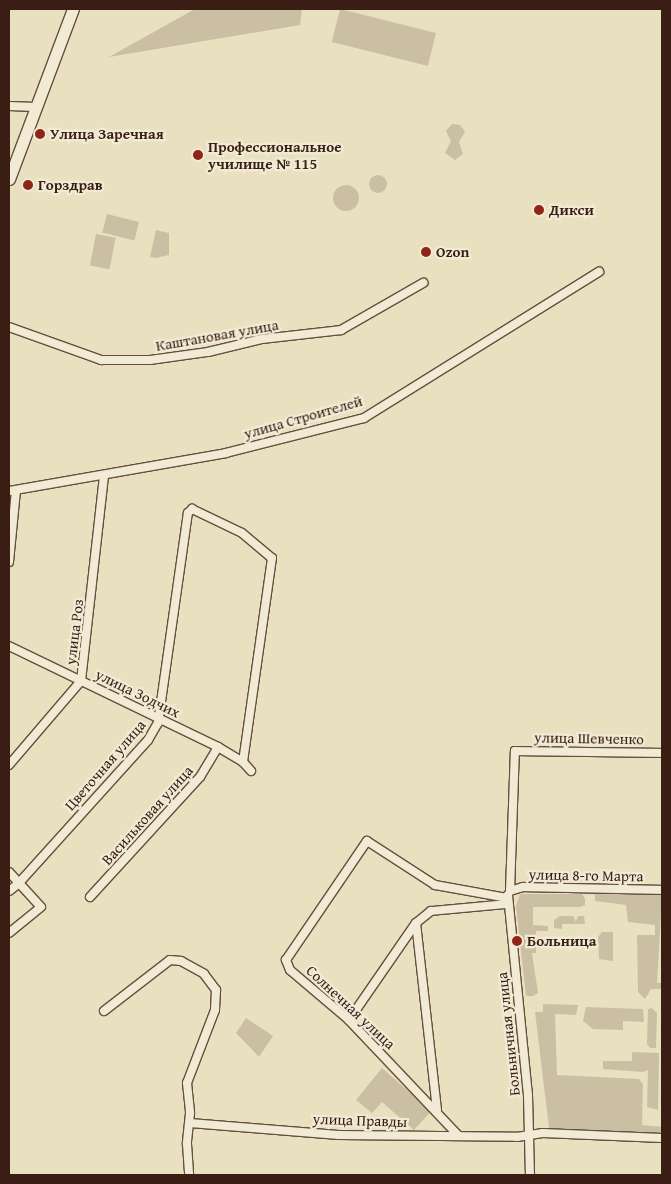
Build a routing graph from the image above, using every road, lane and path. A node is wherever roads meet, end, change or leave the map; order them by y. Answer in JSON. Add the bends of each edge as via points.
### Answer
{"nodes":[{"id":1,"x":73,"y":9,"type":"edge"},
{"id":2,"x":9,"y":106,"type":"edge"},
{"id":3,"x":35,"y":107,"type":"junction"},
{"id":4,"x":9,"y":179,"type":"edge"},
{"id":5,"x":599,"y":272,"type":"dead end"},
{"id":6,"x":424,"y":283,"type":"dead end"},
{"id":7,"x":9,"y":327,"type":"edge"},
{"id":8,"x":104,"y":476,"type":"junction"},
{"id":9,"x":12,"y":490,"type":"edge"},
{"id":10,"x":9,"y":562,"type":"edge"},
{"id":11,"x":9,"y":646,"type":"edge"},
{"id":12,"x":81,"y":681,"type":"junction"},
{"id":13,"x":160,"y":718,"type":"junction"},
{"id":14,"x":218,"y":747,"type":"junction"},
{"id":15,"x":514,"y":751,"type":"joint"},
{"id":16,"x":662,"y":753,"type":"edge"},
{"id":17,"x":243,"y":762,"type":"junction"},
{"id":18,"x":9,"y":765,"type":"edge"},
{"id":19,"x":251,"y":771,"type":"dead end"},
{"id":20,"x":9,"y":872,"type":"edge"},
{"id":21,"x":18,"y":884,"type":"junction"},
{"id":22,"x":662,"y":890,"type":"edge"},
{"id":23,"x":9,"y":891,"type":"edge"},
{"id":24,"x":90,"y":897,"type":"dead end"},
{"id":25,"x":508,"y":898,"type":"junction"},
{"id":26,"x":416,"y":922,"type":"junction"},
{"id":27,"x":9,"y":933,"type":"edge"},
{"id":28,"x":104,"y":1011,"type":"dead end"},
{"id":29,"x":349,"y":1020,"type":"junction"},
{"id":30,"x":436,"y":1110,"type":"junction"},
{"id":31,"x":190,"y":1123,"type":"junction"},
{"id":32,"x":457,"y":1134,"type":"junction"},
{"id":33,"x":530,"y":1135,"type":"junction"},
{"id":34,"x":662,"y":1138,"type":"edge"},
{"id":35,"x":189,"y":1175,"type":"edge"},
{"id":36,"x":530,"y":1175,"type":"edge"}],
"edges":[{"from":1,"to":3,"type":"main road"},
{"from":2,"to":3,"type":"street"},
{"from":3,"to":4,"type":"main road"},
{"from":5,"to":8,"type":"street","name":"улица Строителей","via":[[364,418],[226,453]]},
{"from":6,"to":7,"type":"street","name":"Каштановая улица","via":[[341,330],[262,338],[208,352],[150,360],[101,360]]},
{"from":8,"to":9,"type":"street","name":"улица Строителей"},
{"from":8,"to":12,"type":"street","name":"улица Роз"},
{"from":9,"to":10,"type":"street"},
{"from":11,"to":12,"type":"street","name":"улица Зодчих"},
{"from":12,"to":13,"type":"street","name":"улица Зодчих"},
{"from":12,"to":18,"type":"street","name":"улица Роз"},
{"from":13,"to":14,"type":"street","name":"улица Зодчих"},
{"from":13,"to":17,"type":"street","name":"Цветочная улица","via":[[188,512],[196,509],[226,523],[272,558]]},
{"from":13,"to":21,"type":"street","name":"Цветочная улица","via":[[148,740]]},
{"from":14,"to":17,"type":"street","name":"улица Зодчих"},
{"from":14,"to":24,"type":"street","name":"Васильковая улица","via":[[200,777]]},
{"from":15,"to":16,"type":"street","name":"улица Шевченко"},
{"from":15,"to":25,"type":"street","name":"Больничная улица"},
{"from":17,"to":19,"type":"street","name":"улица Зодчих"},
{"from":20,"to":21,"type":"street"},
{"from":21,"to":23,"type":"street","name":"Цветочная улица"},
{"from":21,"to":27,"type":"street","via":[[41,908]]},
{"from":22,"to":25,"type":"street","name":"улица 8-го Марта","via":[[523,888]]},
{"from":25,"to":26,"type":"street","name":"улица 8-го Марта","via":[[431,911]]},
{"from":25,"to":29,"type":"street","name":"Солнечная улица","via":[[435,885],[367,841],[286,960],[290,970]]},
{"from":25,"to":33,"type":"street","name":"Больничная улица"},
{"from":26,"to":29,"type":"street"},
{"from":26,"to":30,"type":"street"},
{"from":28,"to":31,"type":"street","via":[[170,960],[185,963],[210,981],[217,1001],[187,1083]]},
{"from":29,"to":30,"type":"street","name":"Солнечная улица"},
{"from":30,"to":32,"type":"street","name":"Солнечная улица"},
{"from":31,"to":32,"type":"street","name":"улица Правды","via":[[340,1135]]},
{"from":31,"to":35,"type":"street"},
{"from":32,"to":33,"type":"street","name":"улица Правды"},
{"from":33,"to":34,"type":"street","name":"улица Правды"},
{"from":33,"to":36,"type":"street","name":"Больничная улица"}]}
